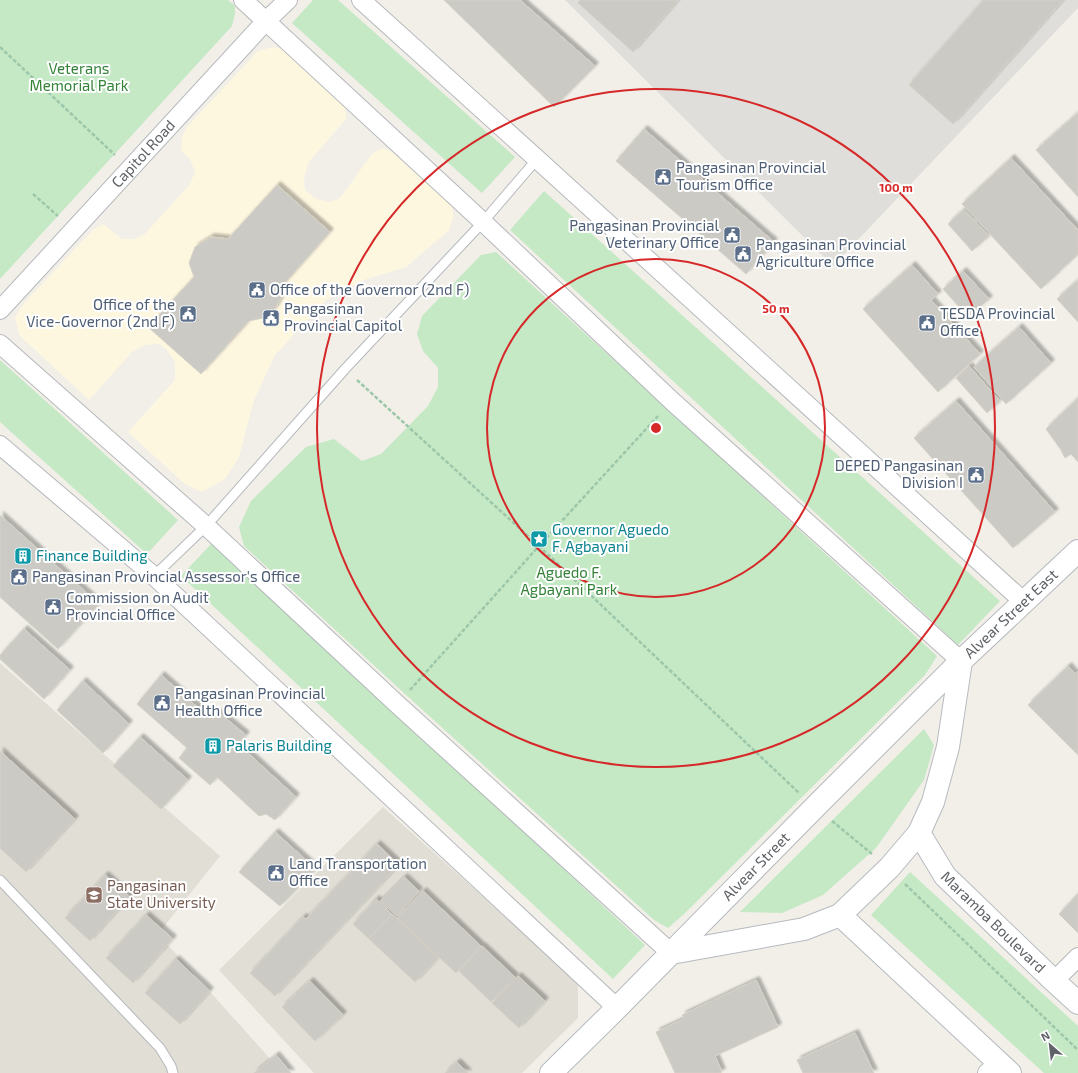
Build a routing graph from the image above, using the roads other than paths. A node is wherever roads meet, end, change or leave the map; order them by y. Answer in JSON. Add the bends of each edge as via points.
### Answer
{"nodes":[{"id":1,"x":243,"y":0,"type":"edge"},
{"id":2,"x":288,"y":0,"type":"edge"},
{"id":3,"x":360,"y":0,"type":"edge"},
{"id":4,"x":266,"y":21,"type":"junction"},
{"id":5,"x":537,"y":159,"type":"junction"},
{"id":6,"x":483,"y":222,"type":"junction"},
{"id":7,"x":0,"y":310,"type":"edge"},
{"id":8,"x":0,"y":344,"type":"edge"},
{"id":9,"x":0,"y":445,"type":"edge"},
{"id":10,"x":206,"y":526,"type":"junction"},
{"id":11,"x":1078,"y":550,"type":"edge"},
{"id":12,"x":154,"y":576,"type":"junction"},
{"id":13,"x":1024,"y":602,"type":"junction"},
{"id":14,"x":961,"y":661,"type":"junction"},
{"id":15,"x":919,"y":833,"type":"junction"},
{"id":16,"x":0,"y":880,"type":"edge"},
{"id":17,"x":840,"y":915,"type":"junction"},
{"id":18,"x":671,"y":953,"type":"junction"},
{"id":19,"x":1078,"y":956,"type":"edge"},
{"id":20,"x":1054,"y":981,"type":"junction"},
{"id":21,"x":1078,"y":1003,"type":"edge"},
{"id":22,"x":618,"y":1008,"type":"junction"},
{"id":23,"x":998,"y":1070,"type":"edge"},
{"id":24,"x":173,"y":1073,"type":"edge"},
{"id":25,"x":551,"y":1073,"type":"edge"}],
"edges":[{"from":1,"to":4,"type":"street"},
{"from":2,"to":4,"type":"street","name":"Capitol Road"},
{"from":3,"to":5,"type":"street"},
{"from":4,"to":6,"type":"street"},
{"from":4,"to":7,"type":"street","name":"Capitol Road"},
{"from":5,"to":6,"type":"lane"},
{"from":5,"to":13,"type":"street"},
{"from":6,"to":10,"type":"lane","via":[[345,369]]},
{"from":6,"to":14,"type":"street","via":[[672,401]]},
{"from":8,"to":10,"type":"street"},
{"from":9,"to":12,"type":"street"},
{"from":10,"to":12,"type":"lane"},
{"from":10,"to":18,"type":"street"},
{"from":11,"to":13,"type":"street","name":"Alvear Street East"},
{"from":12,"to":22,"type":"street"},
{"from":13,"to":14,"type":"street","name":"Alvear Street East"},
{"from":14,"to":15,"type":"street","via":[[948,747],[933,802]]},
{"from":14,"to":18,"type":"street","name":"Alvear Street"},
{"from":15,"to":17,"type":"street","via":[[889,868]]},
{"from":15,"to":20,"type":"street","name":"Maramba Boulevard","via":[[945,876]]},
{"from":16,"to":24,"type":"lane","via":[[160,1048]]},
{"from":17,"to":18,"type":"street","via":[[804,929]]},
{"from":17,"to":23,"type":"street"},
{"from":18,"to":22,"type":"street","name":"Alvear Street"},
{"from":19,"to":20,"type":"street"},
{"from":20,"to":21,"type":"street","name":"Maramba Boulevard"},
{"from":22,"to":25,"type":"street","name":"Alvear Street"}]}
